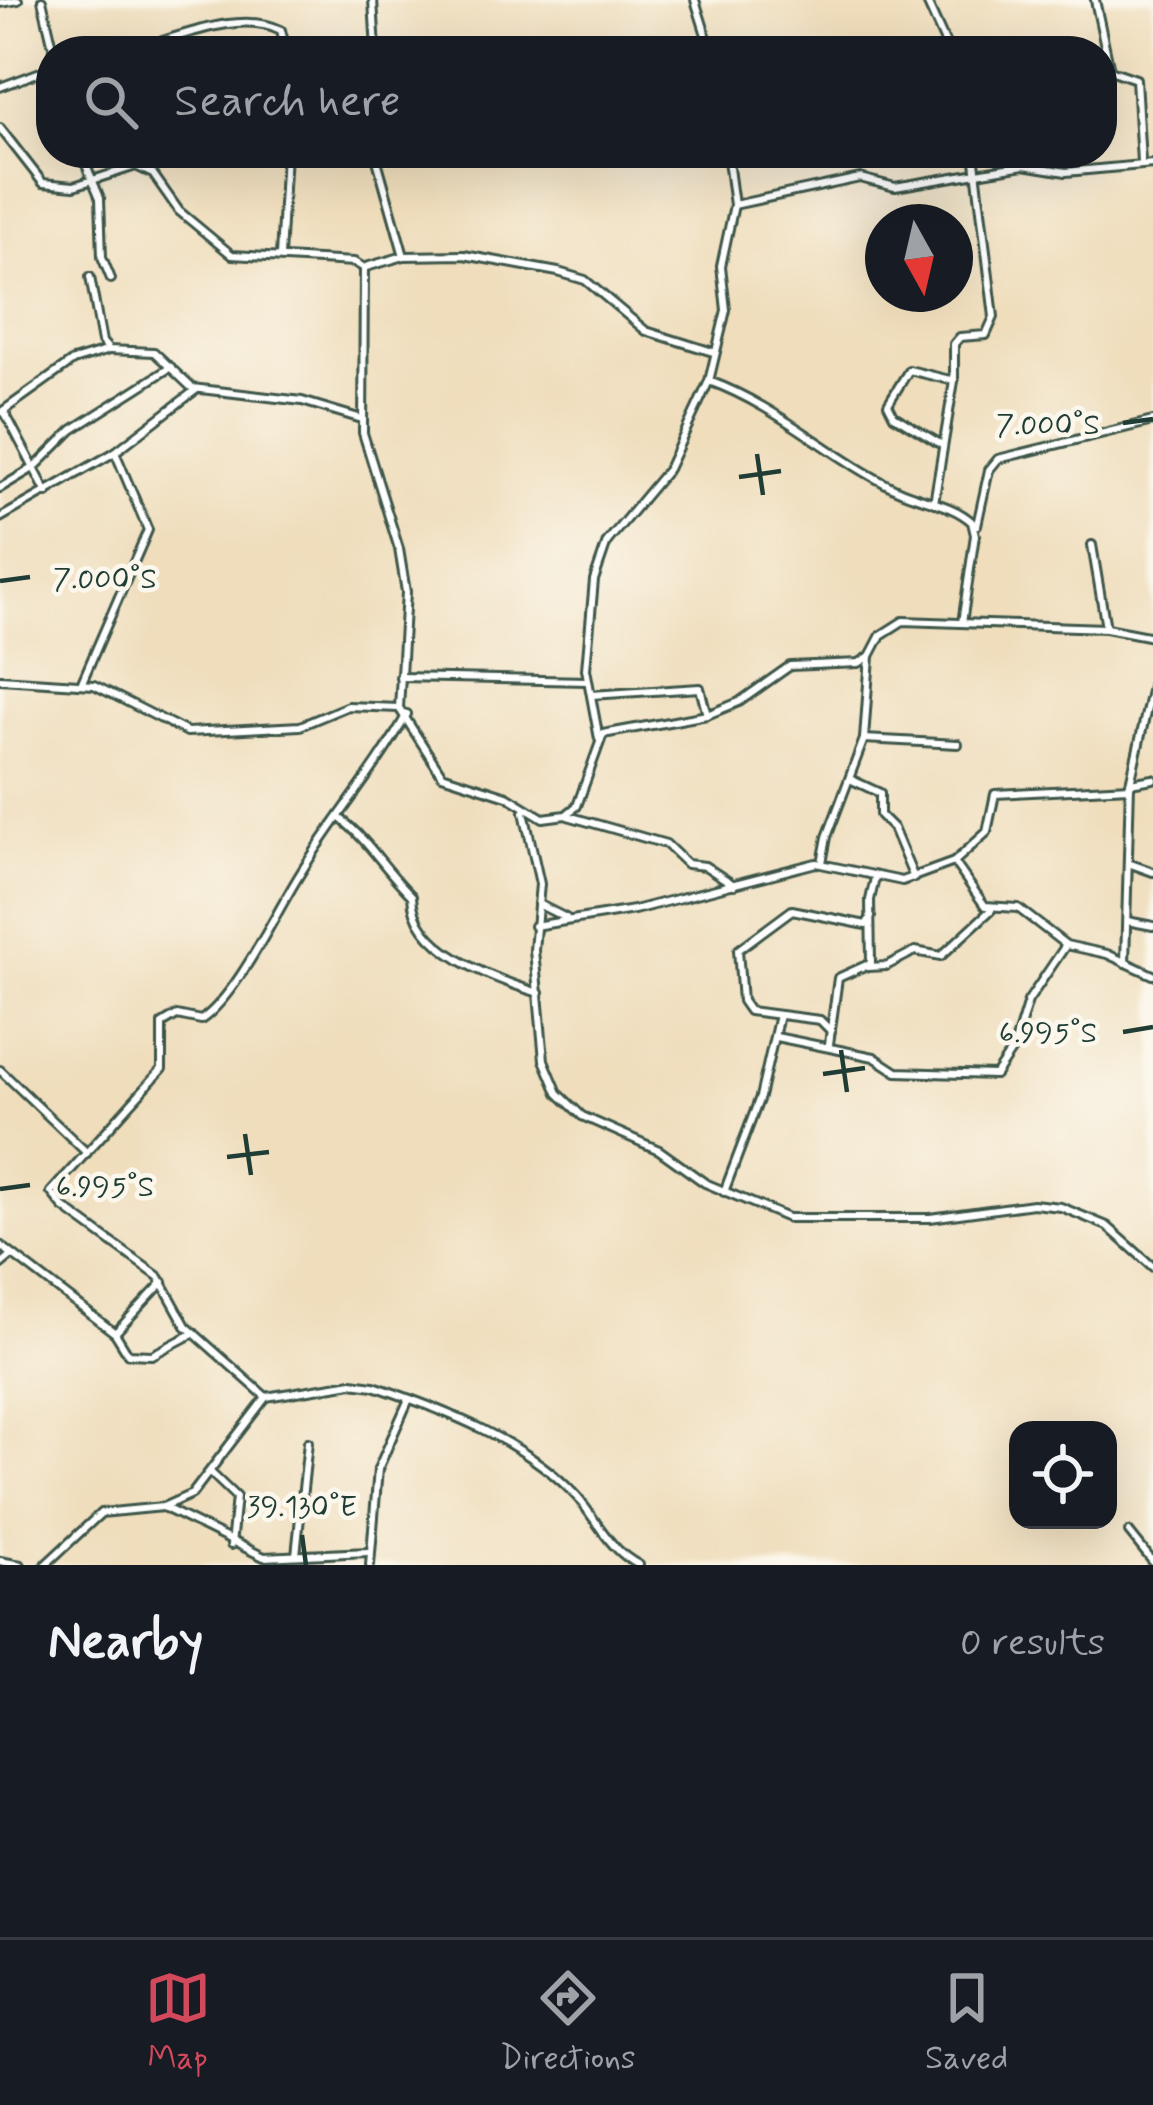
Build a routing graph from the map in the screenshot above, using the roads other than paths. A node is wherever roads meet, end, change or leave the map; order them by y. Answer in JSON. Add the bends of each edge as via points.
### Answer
{"nodes":[{"id":1,"x":18,"y":0,"type":"edge"},
{"id":2,"x":42,"y":0,"type":"edge"},
{"id":3,"x":373,"y":0,"type":"edge"},
{"id":4,"x":695,"y":0,"type":"edge"},
{"id":5,"x":926,"y":0,"type":"edge"},
{"id":6,"x":1095,"y":0,"type":"edge"},
{"id":7,"x":0,"y":3,"type":"edge"},
{"id":8,"x":50,"y":36,"type":"edge"},
{"id":9,"x":180,"y":36,"type":"edge"},
{"id":10,"x":282,"y":36,"type":"edge"},
{"id":11,"x":375,"y":36,"type":"edge"},
{"id":12,"x":706,"y":36,"type":"edge"},
{"id":13,"x":942,"y":36,"type":"edge"},
{"id":14,"x":1103,"y":36,"type":"edge"},
{"id":15,"x":1117,"y":72,"type":"edge"},
{"id":16,"x":36,"y":74,"type":"edge"},
{"id":17,"x":0,"y":87,"type":"edge"},
{"id":18,"x":0,"y":128,"type":"edge"},
{"id":19,"x":1141,"y":162,"type":"junction"},
{"id":20,"x":1153,"y":164,"type":"edge"},
{"id":21,"x":1117,"y":166,"type":"edge"},
{"id":22,"x":88,"y":168,"type":"edge"},
{"id":23,"x":129,"y":168,"type":"edge"},
{"id":24,"x":140,"y":168,"type":"edge"},
{"id":25,"x":285,"y":168,"type":"edge"},
{"id":26,"x":379,"y":168,"type":"edge"},
{"id":27,"x":729,"y":168,"type":"edge"},
{"id":28,"x":977,"y":168,"type":"edge"},
{"id":29,"x":1010,"y":168,"type":"edge"},
{"id":30,"x":1045,"y":168,"type":"edge"},
{"id":31,"x":1100,"y":168,"type":"edge"},
{"id":32,"x":979,"y":175,"type":"junction"},
{"id":33,"x":93,"y":179,"type":"junction"},
{"id":34,"x":734,"y":206,"type":"junction"},
{"id":35,"x":280,"y":256,"type":"junction"},
{"id":36,"x":404,"y":256,"type":"junction"},
{"id":37,"x":364,"y":268,"type":"junction"},
{"id":38,"x":90,"y":277,"type":"dead end"},
{"id":39,"x":111,"y":279,"type":"dead end"},
{"id":40,"x":109,"y":350,"type":"junction"},
{"id":41,"x":713,"y":352,"type":"junction"},
{"id":42,"x":171,"y":367,"type":"junction"},
{"id":43,"x":709,"y":381,"type":"junction"},
{"id":44,"x":954,"y":381,"type":"junction"},
{"id":45,"x":197,"y":389,"type":"junction"},
{"id":46,"x":2,"y":412,"type":"edge"},
{"id":47,"x":362,"y":418,"type":"junction"},
{"id":48,"x":1153,"y":422,"type":"edge"},
{"id":49,"x":942,"y":445,"type":"junction"},
{"id":50,"x":116,"y":452,"type":"junction"},
{"id":51,"x":34,"y":467,"type":"junction"},
{"id":52,"x":0,"y":488,"type":"edge"},
{"id":53,"x":47,"y":494,"type":"junction"},
{"id":54,"x":934,"y":503,"type":"junction"},
{"id":55,"x":0,"y":518,"type":"edge"},
{"id":56,"x":975,"y":528,"type":"junction"},
{"id":57,"x":1092,"y":544,"type":"dead end"},
{"id":58,"x":962,"y":622,"type":"junction"},
{"id":59,"x":1106,"y":628,"type":"junction"},
{"id":60,"x":1153,"y":637,"type":"edge"},
{"id":61,"x":870,"y":656,"type":"junction"},
{"id":62,"x":400,"y":677,"type":"junction"},
{"id":63,"x":0,"y":679,"type":"edge"},
{"id":64,"x":588,"y":681,"type":"junction"},
{"id":65,"x":82,"y":682,"type":"junction"},
{"id":66,"x":1153,"y":682,"type":"edge"},
{"id":67,"x":592,"y":695,"type":"junction"},
{"id":68,"x":399,"y":708,"type":"junction"},
{"id":69,"x":407,"y":714,"type":"junction"},
{"id":70,"x":707,"y":715,"type":"junction"},
{"id":71,"x":598,"y":739,"type":"junction"},
{"id":72,"x":864,"y":739,"type":"junction"},
{"id":73,"x":958,"y":744,"type":"dead end"},
{"id":74,"x":1153,"y":779,"type":"edge"},
{"id":75,"x":852,"y":780,"type":"junction"},
{"id":76,"x":1130,"y":785,"type":"junction"},
{"id":77,"x":524,"y":812,"type":"junction"},
{"id":78,"x":566,"y":815,"type":"junction"},
{"id":79,"x":340,"y":819,"type":"junction"},
{"id":80,"x":954,"y":862,"type":"junction"},
{"id":81,"x":822,"y":863,"type":"junction"},
{"id":82,"x":1128,"y":863,"type":"junction"},
{"id":83,"x":1153,"y":872,"type":"edge"},
{"id":84,"x":875,"y":878,"type":"junction"},
{"id":85,"x":914,"y":878,"type":"junction"},
{"id":86,"x":737,"y":887,"type":"junction"},
{"id":87,"x":538,"y":904,"type":"junction"},
{"id":88,"x":994,"y":908,"type":"junction"},
{"id":89,"x":871,"y":917,"type":"junction"},
{"id":90,"x":570,"y":919,"type":"junction"},
{"id":91,"x":1127,"y":921,"type":"junction"},
{"id":92,"x":534,"y":926,"type":"junction"},
{"id":93,"x":1153,"y":926,"type":"edge"},
{"id":94,"x":1066,"y":946,"type":"junction"},
{"id":95,"x":1125,"y":963,"type":"junction"},
{"id":96,"x":868,"y":968,"type":"junction"},
{"id":97,"x":1153,"y":975,"type":"edge"},
{"id":98,"x":539,"y":993,"type":"junction"},
{"id":99,"x":779,"y":1015,"type":"junction"},
{"id":100,"x":831,"y":1031,"type":"junction"},
{"id":101,"x":776,"y":1037,"type":"junction"},
{"id":102,"x":829,"y":1044,"type":"junction"},
{"id":103,"x":0,"y":1070,"type":"edge"},
{"id":104,"x":87,"y":1153,"type":"junction"},
{"id":105,"x":724,"y":1192,"type":"junction"},
{"id":106,"x":0,"y":1245,"type":"edge"},
{"id":107,"x":12,"y":1255,"type":"junction"},
{"id":108,"x":0,"y":1264,"type":"edge"},
{"id":109,"x":1153,"y":1267,"type":"edge"},
{"id":110,"x":163,"y":1282,"type":"junction"},
{"id":111,"x":115,"y":1333,"type":"junction"},
{"id":112,"x":194,"y":1333,"type":"junction"},
{"id":113,"x":266,"y":1397,"type":"junction"},
{"id":114,"x":409,"y":1400,"type":"junction"},
{"id":115,"x":308,"y":1442,"type":"dead end"},
{"id":116,"x":211,"y":1473,"type":"junction"},
{"id":117,"x":163,"y":1508,"type":"junction"},
{"id":118,"x":1129,"y":1532,"type":"dead end"},
{"id":119,"x":231,"y":1545,"type":"junction"},
{"id":120,"x":368,"y":1552,"type":"junction"},
{"id":121,"x":296,"y":1555,"type":"junction"},
{"id":122,"x":0,"y":1561,"type":"edge"},
{"id":123,"x":1153,"y":1562,"type":"edge"},
{"id":124,"x":21,"y":1565,"type":"edge"},
{"id":125,"x":45,"y":1565,"type":"edge"},
{"id":126,"x":370,"y":1565,"type":"edge"},
{"id":127,"x":639,"y":1565,"type":"edge"}],
"edges":[{"from":1,"to":7,"type":"street"},
{"from":2,"to":8,"type":"street"},
{"from":3,"to":11,"type":"street"},
{"from":4,"to":12,"type":"street"},
{"from":5,"to":13,"type":"street"},
{"from":6,"to":14,"type":"street"},
{"from":9,"to":10,"type":"street","via":[[255,25]]},
{"from":15,"to":19,"type":"street","via":[[1136,79]]},
{"from":16,"to":17,"type":"street"},
{"from":18,"to":33,"type":"street","via":[[43,183]]},
{"from":19,"to":20,"type":"street"},
{"from":19,"to":21,"type":"street"},
{"from":22,"to":33,"type":"street"},
{"from":23,"to":33,"type":"street"},
{"from":24,"to":35,"type":"street","via":[[232,255]]},
{"from":25,"to":35,"type":"street"},
{"from":26,"to":36,"type":"street"},
{"from":27,"to":34,"type":"street"},
{"from":28,"to":32,"type":"street"},
{"from":29,"to":32,"type":"street"},
{"from":30,"to":31,"type":"street"},
{"from":32,"to":34,"type":"street","via":[[895,187],[860,178],[823,182]]},
{"from":32,"to":44,"type":"street","via":[[994,317],[986,334],[956,339]]},
{"from":33,"to":39,"type":"street"},
{"from":34,"to":41,"type":"street","via":[[722,266],[726,310]]},
{"from":35,"to":37,"type":"street"},
{"from":36,"to":37,"type":"street"},
{"from":36,"to":41,"type":"street","via":[[488,256],[578,278],[646,331]]},
{"from":37,"to":47,"type":"street"},
{"from":38,"to":40,"type":"street"},
{"from":40,"to":42,"type":"street","via":[[149,350]]},
{"from":40,"to":46,"type":"street","via":[[73,361]]},
{"from":41,"to":43,"type":"street"},
{"from":42,"to":45,"type":"street"},
{"from":42,"to":51,"type":"street","via":[[72,430]]},
{"from":43,"to":54,"type":"street"},
{"from":43,"to":64,"type":"street","via":[[668,469],[602,554],[586,644]]},
{"from":44,"to":49,"type":"street"},
{"from":44,"to":49,"type":"street","via":[[909,370],[888,404]]},
{"from":45,"to":47,"type":"street","via":[[302,400]]},
{"from":45,"to":50,"type":"street"},
{"from":46,"to":51,"type":"street"},
{"from":47,"to":62,"type":"street","via":[[404,579]]},
{"from":48,"to":56,"type":"street","via":[[994,462]]},
{"from":49,"to":54,"type":"street"},
{"from":50,"to":53,"type":"street"},
{"from":50,"to":65,"type":"street","via":[[148,530]]},
{"from":51,"to":52,"type":"street"},
{"from":51,"to":53,"type":"street"},
{"from":53,"to":55,"type":"street"},
{"from":54,"to":56,"type":"street"},
{"from":56,"to":58,"type":"street"},
{"from":57,"to":59,"type":"street"},
{"from":58,"to":59,"type":"street"},
{"from":58,"to":61,"type":"street","via":[[903,621],[881,635]]},
{"from":59,"to":60,"type":"street"},
{"from":61,"to":70,"type":"street","via":[[790,666]]},
{"from":61,"to":72,"type":"street"},
{"from":62,"to":64,"type":"street"},
{"from":62,"to":68,"type":"street"},
{"from":63,"to":65,"type":"street"},
{"from":64,"to":67,"type":"street"},
{"from":65,"to":68,"type":"street","via":[[187,733],[300,726],[348,706]]},
{"from":66,"to":76,"type":"street"},
{"from":67,"to":70,"type":"street","via":[[700,688]]},
{"from":67,"to":71,"type":"street"},
{"from":68,"to":69,"type":"street"},
{"from":69,"to":77,"type":"street","via":[[442,775],[507,796]]},
{"from":69,"to":79,"type":"street"},
{"from":70,"to":71,"type":"street","via":[[620,728]]},
{"from":71,"to":78,"type":"street","via":[[580,799]]},
{"from":72,"to":73,"type":"street"},
{"from":72,"to":75,"type":"street"},
{"from":74,"to":76,"type":"street"},
{"from":75,"to":81,"type":"street"},
{"from":75,"to":85,"type":"street","via":[[880,793],[880,815]]},
{"from":76,"to":80,"type":"street","via":[[995,794],[987,832]]},
{"from":76,"to":82,"type":"street"},
{"from":77,"to":78,"type":"street"},
{"from":77,"to":87,"type":"street"},
{"from":78,"to":86,"type":"street","via":[[666,844],[687,864]]},
{"from":79,"to":98,"type":"street","via":[[412,896],[413,916],[425,931],[488,975]]},
{"from":79,"to":104,"type":"street","via":[[226,999],[202,1020],[177,1016],[163,1024],[163,1069]]},
{"from":80,"to":85,"type":"street"},
{"from":80,"to":88,"type":"street","via":[[979,902]]},
{"from":81,"to":84,"type":"street"},
{"from":81,"to":86,"type":"street"},
{"from":82,"to":83,"type":"street"},
{"from":82,"to":91,"type":"street"},
{"from":84,"to":85,"type":"street"},
{"from":84,"to":89,"type":"street"},
{"from":86,"to":90,"type":"street"},
{"from":87,"to":90,"type":"street"},
{"from":87,"to":92,"type":"street"},
{"from":88,"to":94,"type":"street","via":[[1022,910]]},
{"from":88,"to":96,"type":"street","via":[[941,956],[915,951]]},
{"from":89,"to":96,"type":"street"},
{"from":89,"to":99,"type":"street","via":[[855,925],[792,910],[740,948],[746,1008]]},
{"from":90,"to":92,"type":"street"},
{"from":91,"to":93,"type":"street"},
{"from":91,"to":95,"type":"street"},
{"from":92,"to":98,"type":"street"},
{"from":94,"to":95,"type":"street"},
{"from":94,"to":102,"type":"street","via":[[1028,1000],[995,1076],[897,1072]]},
{"from":95,"to":97,"type":"street"},
{"from":96,"to":100,"type":"street","via":[[838,978]]},
{"from":98,"to":105,"type":"street","via":[[544,1060],[568,1105]]},
{"from":99,"to":100,"type":"street","via":[[820,1020]]},
{"from":99,"to":101,"type":"street"},
{"from":100,"to":102,"type":"street"},
{"from":101,"to":102,"type":"street"},
{"from":101,"to":105,"type":"street"},
{"from":103,"to":104,"type":"street"},
{"from":104,"to":110,"type":"street","via":[[52,1196]]},
{"from":105,"to":109,"type":"street","via":[[808,1220],[1060,1207],[1107,1226]]},
{"from":106,"to":107,"type":"street"},
{"from":107,"to":108,"type":"street"},
{"from":107,"to":111,"type":"street"},
{"from":110,"to":111,"type":"street"},
{"from":110,"to":112,"type":"street"},
{"from":111,"to":112,"type":"street","via":[[128,1354],[145,1357]]},
{"from":112,"to":113,"type":"street"},
{"from":113,"to":114,"type":"street","via":[[352,1383]]},
{"from":113,"to":116,"type":"street"},
{"from":114,"to":120,"type":"street","via":[[378,1469]]},
{"from":114,"to":127,"type":"street","via":[[517,1450],[577,1498],[600,1532]]},
{"from":115,"to":121,"type":"street"},
{"from":116,"to":117,"type":"street","via":[[193,1494]]},
{"from":116,"to":119,"type":"street","via":[[235,1494]]},
{"from":117,"to":119,"type":"street"},
{"from":117,"to":125,"type":"street","via":[[101,1513]]},
{"from":118,"to":123,"type":"street"},
{"from":119,"to":121,"type":"street","via":[[263,1557]]},
{"from":120,"to":121,"type":"street"},
{"from":120,"to":126,"type":"street"},
{"from":122,"to":124,"type":"street"}]}
